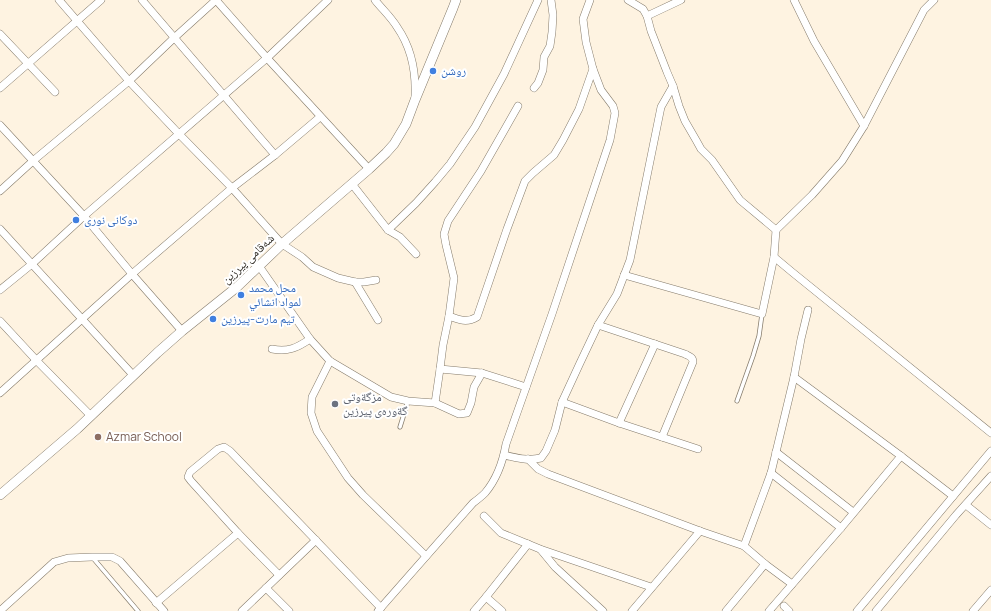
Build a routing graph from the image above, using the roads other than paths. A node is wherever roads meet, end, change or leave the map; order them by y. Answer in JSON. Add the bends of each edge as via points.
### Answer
{"nodes":[{"id":1,"x":59,"y":0,"type":"edge"},
{"id":2,"x":102,"y":0,"type":"edge"},
{"id":3,"x":142,"y":0,"type":"edge"},
{"id":4,"x":216,"y":0,"type":"edge"},
{"id":5,"x":328,"y":0,"type":"edge"},
{"id":6,"x":375,"y":0,"type":"edge"},
{"id":7,"x":456,"y":0,"type":"edge"},
{"id":8,"x":538,"y":0,"type":"edge"},
{"id":9,"x":551,"y":0,"type":"edge"},
{"id":10,"x":590,"y":0,"type":"edge"},
{"id":11,"x":628,"y":0,"type":"edge"},
{"id":12,"x":681,"y":0,"type":"edge"},
{"id":13,"x":794,"y":0,"type":"edge"},
{"id":14,"x":934,"y":0,"type":"edge"},
{"id":15,"x":647,"y":16,"type":"junction"},
{"id":16,"x":77,"y":21,"type":"junction"},
{"id":17,"x":0,"y":34,"type":"edge"},
{"id":18,"x":174,"y":38,"type":"junction"},
{"id":19,"x":267,"y":58,"type":"junction"},
{"id":20,"x":28,"y":64,"type":"junction"},
{"id":21,"x":593,"y":69,"type":"junction"},
{"id":22,"x":129,"y":81,"type":"junction"},
{"id":23,"x":674,"y":86,"type":"junction"},
{"id":24,"x":0,"y":88,"type":"edge"},
{"id":25,"x":534,"y":88,"type":"dead end"},
{"id":26,"x":55,"y":92,"type":"dead end"},
{"id":27,"x":223,"y":96,"type":"junction"},
{"id":28,"x":415,"y":100,"type":"junction"},
{"id":29,"x":518,"y":106,"type":"dead end"},
{"id":30,"x":320,"y":117,"type":"junction"},
{"id":31,"x":0,"y":125,"type":"edge"},
{"id":32,"x":864,"y":126,"type":"junction"},
{"id":33,"x":179,"y":134,"type":"junction"},
{"id":34,"x":275,"y":155,"type":"junction"},
{"id":35,"x":34,"y":160,"type":"junction"},
{"id":36,"x":369,"y":170,"type":"junction"},
{"id":37,"x":352,"y":184,"type":"junction"},
{"id":38,"x":232,"y":188,"type":"junction"},
{"id":39,"x":0,"y":192,"type":"edge"},
{"id":40,"x":84,"y":216,"type":"junction"},
{"id":41,"x":0,"y":229,"type":"edge"},
{"id":42,"x":388,"y":230,"type":"junction"},
{"id":43,"x":776,"y":230,"type":"junction"},
{"id":44,"x":282,"y":244,"type":"junction"},
{"id":45,"x":416,"y":254,"type":"dead end"},
{"id":46,"x":774,"y":257,"type":"junction"},
{"id":47,"x":32,"y":264,"type":"junction"},
{"id":48,"x":259,"y":266,"type":"junction"},
{"id":49,"x":132,"y":274,"type":"junction"},
{"id":50,"x":624,"y":275,"type":"junction"},
{"id":51,"x":376,"y":280,"type":"dead end"},
{"id":52,"x":354,"y":282,"type":"junction"},
{"id":53,"x":0,"y":290,"type":"edge"},
{"id":54,"x":808,"y":310,"type":"dead end"},
{"id":55,"x":762,"y":314,"type":"junction"},
{"id":56,"x":449,"y":316,"type":"junction"},
{"id":57,"x":82,"y":319,"type":"junction"},
{"id":58,"x":378,"y":320,"type":"dead end"},
{"id":59,"x":0,"y":321,"type":"edge"},
{"id":60,"x":598,"y":325,"type":"junction"},
{"id":61,"x":182,"y":331,"type":"junction"},
{"id":62,"x":310,"y":339,"type":"junction"},
{"id":63,"x":655,"y":344,"type":"junction"},
{"id":64,"x":272,"y":349,"type":"dead end"},
{"id":65,"x":37,"y":361,"type":"junction"},
{"id":66,"x":330,"y":361,"type":"junction"},
{"id":67,"x":440,"y":369,"type":"junction"},
{"id":68,"x":482,"y":373,"type":"junction"},
{"id":69,"x":133,"y":375,"type":"junction"},
{"id":70,"x":794,"y":377,"type":"junction"},
{"id":71,"x":526,"y":387,"type":"junction"},
{"id":72,"x":0,"y":393,"type":"edge"},
{"id":73,"x":408,"y":401,"type":"junction"},
{"id":74,"x":737,"y":401,"type":"dead end"},
{"id":75,"x":562,"y":402,"type":"junction"},
{"id":76,"x":435,"y":403,"type":"junction"},
{"id":77,"x":91,"y":416,"type":"junction"},
{"id":78,"x":619,"y":423,"type":"junction"},
{"id":79,"x":400,"y":427,"type":"dead end"},
{"id":80,"x":991,"y":433,"type":"edge"},
{"id":81,"x":662,"y":437,"type":"junction"},
{"id":82,"x":698,"y":449,"type":"dead end"},
{"id":83,"x":991,"y":451,"type":"edge"},
{"id":84,"x":776,"y":452,"type":"junction"},
{"id":85,"x":504,"y":455,"type":"junction"},
{"id":86,"x":901,"y":456,"type":"junction"},
{"id":87,"x":528,"y":459,"type":"junction"},
{"id":88,"x":771,"y":473,"type":"junction"},
{"id":89,"x":991,"y":476,"type":"edge"},
{"id":90,"x":0,"y":495,"type":"edge"},
{"id":91,"x":953,"y":496,"type":"junction"},
{"id":92,"x":966,"y":505,"type":"junction"},
{"id":93,"x":945,"y":506,"type":"junction"},
{"id":94,"x":854,"y":512,"type":"junction"},
{"id":95,"x":956,"y":515,"type":"junction"},
{"id":96,"x":484,"y":516,"type":"dead end"},
{"id":97,"x":991,"y":525,"type":"edge"},
{"id":98,"x":841,"y":528,"type":"junction"},
{"id":99,"x":700,"y":531,"type":"junction"},
{"id":100,"x":238,"y":533,"type":"junction"},
{"id":101,"x":316,"y":540,"type":"junction"},
{"id":102,"x":528,"y":544,"type":"junction"},
{"id":103,"x":744,"y":546,"type":"junction"},
{"id":104,"x":540,"y":549,"type":"junction"},
{"id":105,"x":426,"y":556,"type":"junction"},
{"id":106,"x":92,"y":557,"type":"junction"},
{"id":107,"x":765,"y":564,"type":"junction"},
{"id":108,"x":279,"y":575,"type":"junction"},
{"id":109,"x":792,"y":584,"type":"junction"},
{"id":110,"x":651,"y":587,"type":"junction"},
{"id":111,"x":266,"y":588,"type":"junction"},
{"id":112,"x":991,"y":590,"type":"edge"},
{"id":113,"x":486,"y":598,"type":"junction"},
{"id":114,"x":156,"y":603,"type":"junction"},
{"id":115,"x":379,"y":609,"type":"edge"},
{"id":116,"x":0,"y":611,"type":"edge"},
{"id":117,"x":138,"y":611,"type":"edge"},
{"id":118,"x":164,"y":611,"type":"edge"},
{"id":119,"x":242,"y":611,"type":"edge"},
{"id":120,"x":289,"y":611,"type":"edge"},
{"id":121,"x":474,"y":611,"type":"edge"},
{"id":122,"x":502,"y":611,"type":"edge"},
{"id":123,"x":603,"y":611,"type":"edge"},
{"id":124,"x":632,"y":611,"type":"edge"},
{"id":125,"x":726,"y":611,"type":"edge"},
{"id":126,"x":769,"y":611,"type":"edge"},
{"id":127,"x":857,"y":611,"type":"edge"},
{"id":128,"x":876,"y":611,"type":"edge"},
{"id":129,"x":973,"y":611,"type":"edge"}],
"edges":[{"from":1,"to":16,"type":"street"},
{"from":2,"to":16,"type":"street"},
{"from":3,"to":18,"type":"street"},
{"from":4,"to":18,"type":"street"},
{"from":4,"to":19,"type":"street"},
{"from":5,"to":19,"type":"street"},
{"from":6,"to":28,"type":"street","via":[[396,25],[408,46],[414,72]]},
{"from":7,"to":28,"type":"street","name":"شەقامی پیرزین"},
{"from":8,"to":42,"type":"street","via":[[504,74],[475,127],[435,182]]},
{"from":9,"to":25,"type":"street","via":[[554,15],[550,46],[544,56],[543,70]]},
{"from":10,"to":21,"type":"street","via":[[584,19],[586,42]]},
{"from":11,"to":15,"type":"street","via":[[643,9]]},
{"from":12,"to":15,"type":"street"},
{"from":13,"to":32,"type":"street","via":[[814,41]]},
{"from":14,"to":32,"type":"street","via":[[924,10]]},
{"from":15,"to":23,"type":"street"},
{"from":16,"to":20,"type":"street"},
{"from":16,"to":22,"type":"street"},
{"from":17,"to":20,"type":"street"},
{"from":18,"to":22,"type":"street"},
{"from":18,"to":27,"type":"street"},
{"from":19,"to":27,"type":"street"},
{"from":19,"to":30,"type":"street"},
{"from":20,"to":24,"type":"street"},
{"from":20,"to":26,"type":"street"},
{"from":21,"to":56,"type":"street","via":[[579,109],[554,155],[525,181],[477,317],[472,320],[460,320]]},
{"from":21,"to":71,"type":"street","via":[[601,90],[615,113],[610,140]]},
{"from":22,"to":33,"type":"street"},
{"from":22,"to":35,"type":"street"},
{"from":23,"to":43,"type":"street","via":[[685,121],[701,149],[712,160],[740,200]]},
{"from":23,"to":50,"type":"street","via":[[661,107],[630,260]]},
{"from":27,"to":33,"type":"street"},
{"from":27,"to":34,"type":"street"},
{"from":28,"to":36,"type":"street","name":"شەقامی پیرزین","via":[[400,134]]},
{"from":29,"to":56,"type":"street","via":[[481,171],[448,221],[444,234],[454,278]]},
{"from":30,"to":34,"type":"street"},
{"from":30,"to":36,"type":"street"},
{"from":31,"to":35,"type":"street"},
{"from":32,"to":43,"type":"street","via":[[842,161]]},
{"from":33,"to":38,"type":"street"},
{"from":33,"to":40,"type":"street"},
{"from":34,"to":38,"type":"street"},
{"from":35,"to":39,"type":"street"},
{"from":35,"to":40,"type":"street"},
{"from":36,"to":37,"type":"street","name":"شەقامی پیرزین"},
{"from":37,"to":42,"type":"street"},
{"from":37,"to":44,"type":"street","name":"شەقامی پیرزین"},
{"from":38,"to":44,"type":"street"},
{"from":38,"to":49,"type":"street"},
{"from":40,"to":47,"type":"street"},
{"from":40,"to":49,"type":"street"},
{"from":41,"to":47,"type":"street"},
{"from":42,"to":45,"type":"street","via":[[400,237]]},
{"from":43,"to":46,"type":"street"},
{"from":44,"to":48,"type":"street","name":"شەقامی پیرزین"},
{"from":44,"to":52,"type":"street","via":[[313,267]]},
{"from":46,"to":55,"type":"street"},
{"from":46,"to":80,"type":"street"},
{"from":47,"to":53,"type":"street"},
{"from":47,"to":57,"type":"street"},
{"from":48,"to":61,"type":"street","name":"شەقامی پیرزین"},
{"from":48,"to":62,"type":"street"},
{"from":49,"to":57,"type":"street"},
{"from":49,"to":61,"type":"street"},
{"from":50,"to":55,"type":"street"},
{"from":50,"to":60,"type":"street","via":[[617,294]]},
{"from":51,"to":52,"type":"street"},
{"from":52,"to":58,"type":"street"},
{"from":54,"to":70,"type":"street"},
{"from":55,"to":74,"type":"lane","via":[[759,336]]},
{"from":56,"to":67,"type":"street"},
{"from":57,"to":65,"type":"street"},
{"from":57,"to":69,"type":"street"},
{"from":59,"to":65,"type":"street"},
{"from":60,"to":63,"type":"street"},
{"from":60,"to":75,"type":"street"},
{"from":61,"to":69,"type":"street","name":"شەقامی پیرزین"},
{"from":62,"to":64,"type":"street","via":[[289,350]]},
{"from":62,"to":66,"type":"street"},
{"from":63,"to":78,"type":"street"},
{"from":63,"to":81,"type":"street","via":[[685,354],[693,360]]},
{"from":65,"to":72,"type":"street"},
{"from":65,"to":77,"type":"street"},
{"from":66,"to":73,"type":"street","via":[[392,397]]},
{"from":66,"to":105,"type":"street","via":[[312,397],[311,413],[317,431],[348,478]]},
{"from":67,"to":68,"type":"street"},
{"from":67,"to":76,"type":"street"},
{"from":68,"to":71,"type":"street"},
{"from":68,"to":76,"type":"street","via":[[474,387],[467,413],[459,414]]},
{"from":69,"to":77,"type":"street","name":"شەقامی پیرزین"},
{"from":70,"to":84,"type":"street"},
{"from":70,"to":86,"type":"street"},
{"from":71,"to":85,"type":"street"},
{"from":73,"to":76,"type":"street"},
{"from":73,"to":79,"type":"lane"},
{"from":75,"to":78,"type":"street"},
{"from":75,"to":87,"type":"street","via":[[555,430],[544,455],[541,458]]},
{"from":77,"to":90,"type":"street","name":"شەقامی پیرزین"},
{"from":78,"to":81,"type":"street"},
{"from":81,"to":82,"type":"street"},
{"from":83,"to":91,"type":"street"},
{"from":84,"to":88,"type":"street"},
{"from":84,"to":94,"type":"street"},
{"from":85,"to":87,"type":"street"},
{"from":85,"to":105,"type":"street","via":[[493,481],[484,494]]},
{"from":86,"to":91,"type":"street"},
{"from":86,"to":94,"type":"street"},
{"from":87,"to":99,"type":"street","via":[[548,474]]},
{"from":88,"to":98,"type":"street"},
{"from":88,"to":103,"type":"street"},
{"from":89,"to":92,"type":"street"},
{"from":91,"to":93,"type":"street"},
{"from":92,"to":95,"type":"street"},
{"from":92,"to":97,"type":"street"},
{"from":93,"to":95,"type":"street"},
{"from":93,"to":127,"type":"street"},
{"from":94,"to":98,"type":"street"},
{"from":95,"to":128,"type":"street"},
{"from":96,"to":102,"type":"street","via":[[501,533]]},
{"from":98,"to":109,"type":"street"},
{"from":99,"to":103,"type":"street"},
{"from":99,"to":110,"type":"street"},
{"from":100,"to":101,"type":"street","via":[[188,477],[190,472],[224,447]]},
{"from":100,"to":108,"type":"street"},
{"from":100,"to":114,"type":"street"},
{"from":101,"to":108,"type":"street"},
{"from":101,"to":115,"type":"street"},
{"from":102,"to":104,"type":"street"},
{"from":102,"to":113,"type":"street"},
{"from":103,"to":107,"type":"street"},
{"from":104,"to":110,"type":"street"},
{"from":104,"to":123,"type":"street","via":[[555,567]]},
{"from":105,"to":115,"type":"street"},
{"from":106,"to":114,"type":"street","via":[[112,557],[120,561]]},
{"from":106,"to":116,"type":"street","via":[[68,558],[54,562]]},
{"from":106,"to":117,"type":"lane"},
{"from":107,"to":109,"type":"street"},
{"from":107,"to":125,"type":"street"},
{"from":108,"to":111,"type":"street"},
{"from":109,"to":126,"type":"street"},
{"from":110,"to":124,"type":"street"},
{"from":111,"to":119,"type":"street"},
{"from":111,"to":120,"type":"street"},
{"from":112,"to":129,"type":"street"},
{"from":113,"to":121,"type":"street"},
{"from":113,"to":122,"type":"street"},
{"from":114,"to":118,"type":"street"}]}
